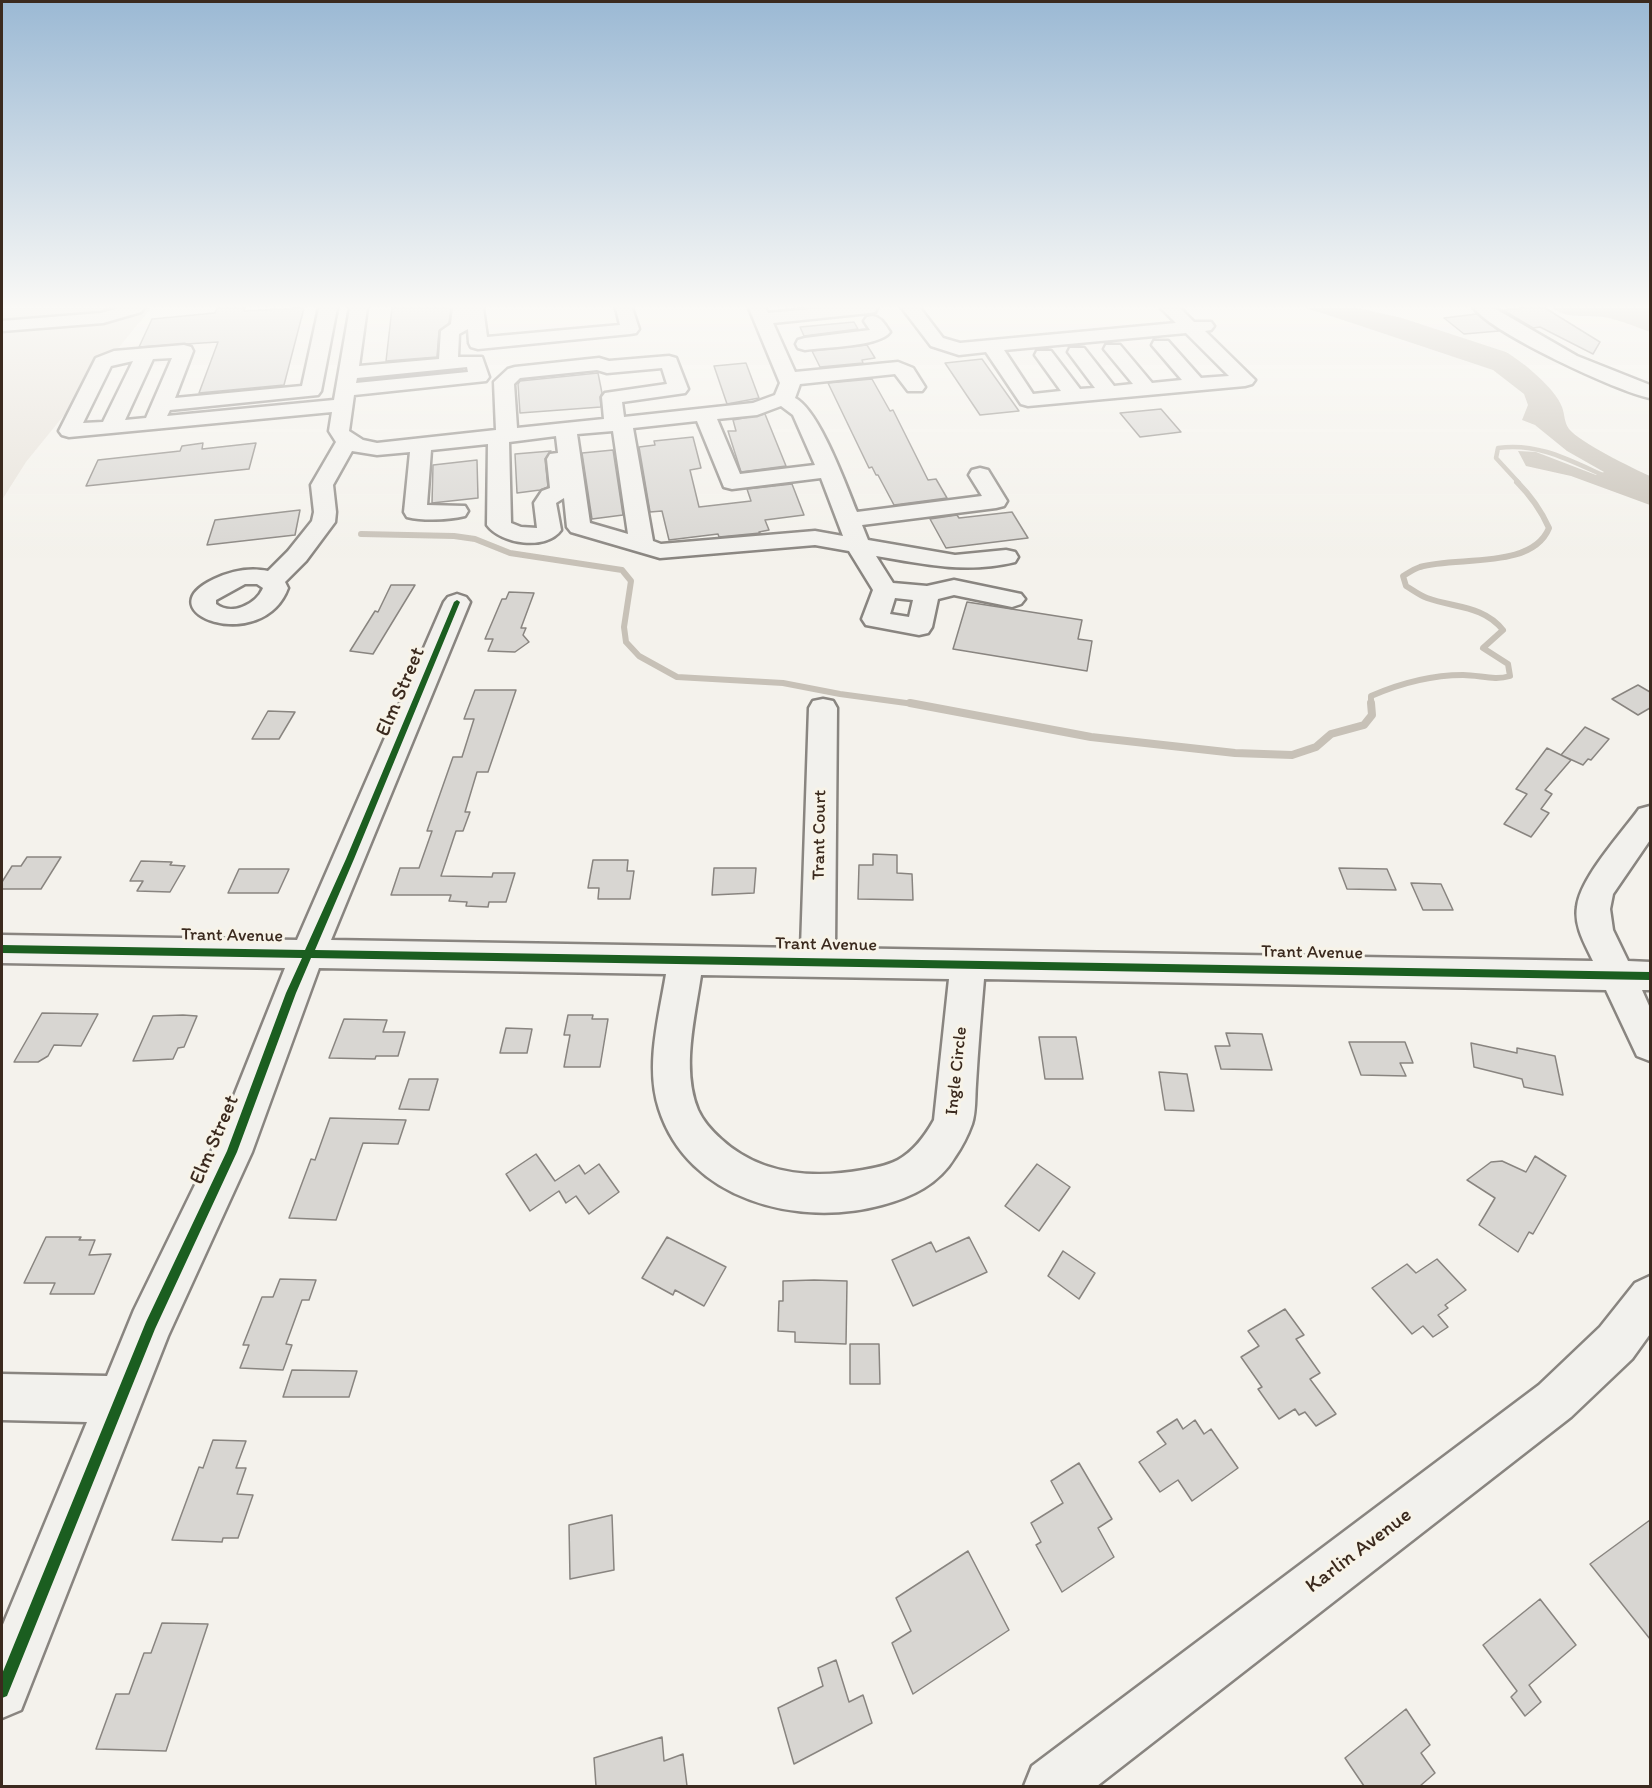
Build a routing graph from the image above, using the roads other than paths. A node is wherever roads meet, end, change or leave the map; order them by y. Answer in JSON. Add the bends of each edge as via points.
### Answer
{"nodes":[{"id":1,"x":88,"y":391,"type":"edge"},
{"id":2,"x":128,"y":391,"type":"edge"},
{"id":3,"x":167,"y":391,"type":"edge"},
{"id":4,"x":311,"y":391,"type":"edge"},
{"id":5,"x":346,"y":391,"type":"edge"},
{"id":6,"x":379,"y":391,"type":"edge"},
{"id":7,"x":412,"y":391,"type":"edge"},
{"id":8,"x":504,"y":391,"type":"edge"},
{"id":9,"x":611,"y":391,"type":"edge"},
{"id":10,"x":653,"y":391,"type":"edge"},
{"id":11,"x":782,"y":391,"type":"edge"},
{"id":12,"x":787,"y":391,"type":"edge"},
{"id":13,"x":1022,"y":391,"type":"edge"},
{"id":14,"x":1072,"y":391,"type":"edge"},
{"id":15,"x":1129,"y":391,"type":"edge"},
{"id":16,"x":1109,"y":393,"type":"joint"},
{"id":17,"x":1076,"y":396,"type":"junction"},
{"id":18,"x":612,"y":397,"type":"junction"},
{"id":19,"x":309,"y":400,"type":"junction"},
{"id":20,"x":344,"y":406,"type":"junction"},
{"id":21,"x":158,"y":414,"type":"junction"},
{"id":22,"x":705,"y":415,"type":"junction"},
{"id":23,"x":619,"y":424,"type":"junction"},
{"id":24,"x":111,"y":427,"type":"junction"},
{"id":25,"x":560,"y":430,"type":"junction"},
{"id":26,"x":502,"y":436,"type":"junction"},
{"id":27,"x":421,"y":445,"type":"junction"},
{"id":28,"x":55,"y":449,"type":"dead end"},
{"id":29,"x":829,"y":470,"type":"junction"},
{"id":30,"x":980,"y":475,"type":"dead end"},
{"id":31,"x":457,"y":511,"type":"dead end"},
{"id":32,"x":849,"y":520,"type":"junction"},
{"id":33,"x":642,"y":545,"type":"junction"},
{"id":34,"x":859,"y":547,"type":"junction"},
{"id":35,"x":1006,"y":557,"type":"dead end"},
{"id":36,"x":272,"y":581,"type":"dead end"},
{"id":37,"x":885,"y":590,"type":"junction"},
{"id":38,"x":927,"y":594,"type":"junction"},
{"id":39,"x":1012,"y":598,"type":"dead end"},
{"id":40,"x":457,"y":602,"type":"dead end"},
{"id":41,"x":823,"y":708,"type":"dead end"},
{"id":42,"x":1650,"y":817,"type":"edge"},
{"id":43,"x":2,"y":949,"type":"edge"},
{"id":44,"x":308,"y":954,"type":"junction"},
{"id":45,"x":686,"y":960,"type":"junction"},
{"id":46,"x":818,"y":961,"type":"junction"},
{"id":47,"x":968,"y":963,"type":"junction"},
{"id":48,"x":1634,"y":975,"type":"edge"},
{"id":49,"x":1650,"y":1045,"type":"edge"},
{"id":50,"x":1650,"y":1298,"type":"edge"},
{"id":51,"x":2,"y":1397,"type":"edge"},
{"id":52,"x":120,"y":1400,"type":"junction"},
{"id":53,"x":2,"y":1691,"type":"edge"},
{"id":54,"x":1052,"y":1786,"type":"edge"}],
"edges":[{"from":1,"to":24,"type":"street","via":[[69,431]]},
{"from":2,"to":24,"type":"street"},
{"from":3,"to":21,"type":"street"},
{"from":4,"to":19,"type":"street"},
{"from":5,"to":20,"type":"street"},
{"from":6,"to":20,"type":"street"},
{"from":7,"to":20,"type":"street"},
{"from":8,"to":26,"type":"street"},
{"from":9,"to":18,"type":"street"},
{"from":10,"to":18,"type":"street"},
{"from":11,"to":22,"type":"street","via":[[757,409]]},
{"from":12,"to":29,"type":"street","via":[[802,413]]},
{"from":13,"to":17,"type":"street","via":[[1028,400]]},
{"from":14,"to":17,"type":"street"},
{"from":15,"to":16,"type":"street"},
{"from":16,"to":17,"type":"street"},
{"from":18,"to":23,"type":"street"},
{"from":19,"to":20,"type":"street"},
{"from":19,"to":21,"type":"street"},
{"from":20,"to":27,"type":"street","via":[[357,446],[377,449]]},
{"from":20,"to":28,"type":"street"},
{"from":20,"to":36,"type":"street","via":[[322,485],[326,512],[323,522]]},
{"from":21,"to":24,"type":"street"},
{"from":22,"to":23,"type":"street"},
{"from":22,"to":29,"type":"street","via":[[732,482]]},
{"from":23,"to":25,"type":"street"},
{"from":23,"to":33,"type":"street"},
{"from":25,"to":26,"type":"street"},
{"from":25,"to":26,"type":"street","via":[[561,491],[544,503],[549,530],[537,536],[508,532],[499,525]]},
{"from":25,"to":33,"type":"street","via":[[579,527]]},
{"from":26,"to":27,"type":"street"},
{"from":27,"to":31,"type":"street","via":[[415,512]]},
{"from":29,"to":32,"type":"street"},
{"from":30,"to":32,"type":"street","via":[[996,501]]},
{"from":32,"to":34,"type":"street"},
{"from":33,"to":34,"type":"street","via":[[660,550],[815,538]]},
{"from":34,"to":35,"type":"street","via":[[955,562]]},
{"from":34,"to":37,"type":"street"},
{"from":37,"to":38,"type":"street"},
{"from":37,"to":38,"type":"street","via":[[875,619],[919,627]]},
{"from":38,"to":39,"type":"street","via":[[954,587]]},
{"from":40,"to":44,"type":"street","name":"Elm Street"},
{"from":41,"to":46,"type":"street","name":"Trant Court"},
{"from":42,"to":48,"type":"street","via":[[1596,891],[1593,909],[1596,930]]},
{"from":43,"to":44,"type":"street","name":"Trant Avenue"},
{"from":44,"to":45,"type":"street","name":"Trant Avenue"},
{"from":44,"to":52,"type":"street","name":"Elm Street","via":[[232,1152],[150,1326]]},
{"from":45,"to":46,"type":"street","name":"Trant Avenue"},
{"from":45,"to":47,"type":"street","name":"Ingle Circle","via":[[672,1081],[679,1110],[692,1137],[710,1156],[739,1175],[772,1188],[808,1194],[844,1194],[894,1183],[922,1167],[942,1144],[952,1122]]},
{"from":46,"to":47,"type":"street","name":"Trant Avenue"},
{"from":47,"to":48,"type":"street","name":"Trant Avenue"},
{"from":48,"to":49,"type":"street"},
{"from":50,"to":54,"type":"street","name":"Karlin Avenue","via":[[1616,1343],[1555,1401]]},
{"from":51,"to":52,"type":"street"},
{"from":52,"to":53,"type":"street","name":"Elm Street"}]}
